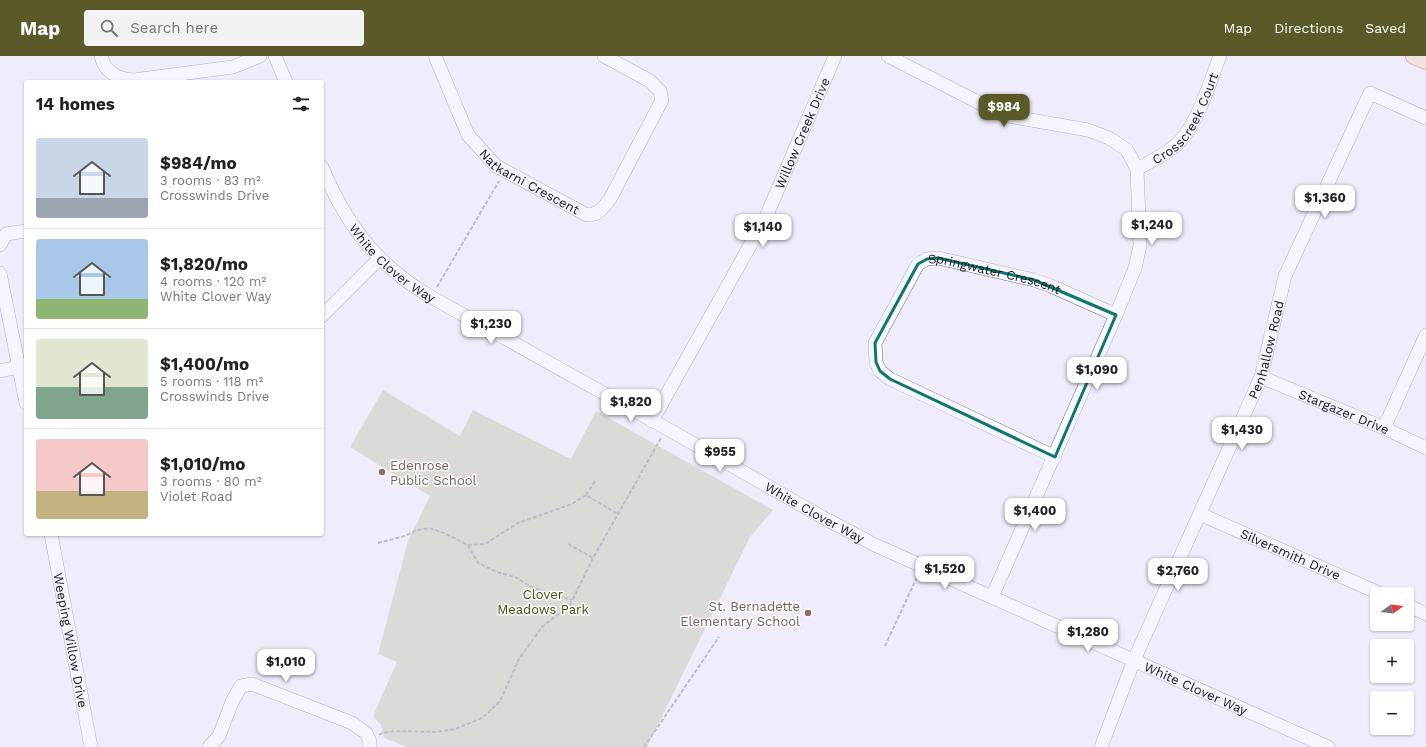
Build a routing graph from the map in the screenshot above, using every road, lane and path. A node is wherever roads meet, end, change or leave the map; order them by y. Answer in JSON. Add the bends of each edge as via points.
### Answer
{"nodes":[{"id":1,"x":101,"y":56,"type":"edge"},
{"id":2,"x":260,"y":56,"type":"edge"},
{"id":3,"x":275,"y":56,"type":"edge"},
{"id":4,"x":435,"y":56,"type":"edge"},
{"id":5,"x":604,"y":56,"type":"edge"},
{"id":6,"x":835,"y":56,"type":"edge"},
{"id":7,"x":888,"y":56,"type":"edge"},
{"id":8,"x":1220,"y":56,"type":"edge"},
{"id":9,"x":1414,"y":56,"type":"edge"},
{"id":10,"x":1426,"y":62,"type":"edge"},
{"id":11,"x":285,"y":80,"type":"edge"},
{"id":12,"x":1426,"y":118,"type":"edge"},
{"id":13,"x":1137,"y":168,"type":"junction"},
{"id":14,"x":324,"y":171,"type":"edge"},
{"id":15,"x":505,"y":171,"type":"junction"},
{"id":16,"x":24,"y":231,"type":"edge"},
{"id":17,"x":0,"y":245,"type":"edge"},
{"id":18,"x":380,"y":258,"type":"junction"},
{"id":19,"x":0,"y":273,"type":"edge"},
{"id":20,"x":431,"y":297,"type":"junction"},
{"id":21,"x":324,"y":314,"type":"edge"},
{"id":22,"x":1116,"y":315,"type":"junction"},
{"id":23,"x":1426,"y":335,"type":"edge"},
{"id":24,"x":23,"y":368,"type":"edge"},
{"id":25,"x":0,"y":371,"type":"edge"},
{"id":26,"x":1261,"y":377,"type":"junction"},
{"id":27,"x":24,"y":380,"type":"edge"},
{"id":28,"x":652,"y":421,"type":"junction"},
{"id":29,"x":666,"y":428,"type":"junction"},
{"id":30,"x":1384,"y":428,"type":"junction"},
{"id":31,"x":1426,"y":448,"type":"edge"},
{"id":32,"x":1054,"y":456,"type":"junction"},
{"id":33,"x":595,"y":481,"type":"dead end"},
{"id":34,"x":586,"y":495,"type":"junction"},
{"id":35,"x":618,"y":514,"type":"junction"},
{"id":36,"x":1200,"y":514,"type":"junction"},
{"id":37,"x":51,"y":536,"type":"edge"},
{"id":38,"x":378,"y":543,"type":"dead end"},
{"id":39,"x":568,"y":544,"type":"dead end"},
{"id":40,"x":468,"y":545,"type":"junction"},
{"id":41,"x":593,"y":558,"type":"junction"},
{"id":42,"x":922,"y":566,"type":"junction"},
{"id":43,"x":1370,"y":589,"type":"edge"},
{"id":44,"x":992,"y":597,"type":"junction"},
{"id":45,"x":572,"y":600,"type":"junction"},
{"id":46,"x":1414,"y":609,"type":"edge"},
{"id":47,"x":1426,"y":614,"type":"edge"},
{"id":48,"x":719,"y":637,"type":"dead end"},
{"id":49,"x":885,"y":646,"type":"dead end"},
{"id":50,"x":1134,"y":660,"type":"junction"},
{"id":51,"x":369,"y":745,"type":"edge"},
{"id":52,"x":91,"y":747,"type":"edge"},
{"id":53,"x":209,"y":747,"type":"edge"},
{"id":54,"x":644,"y":747,"type":"edge"},
{"id":55,"x":1101,"y":747,"type":"edge"},
{"id":56,"x":1328,"y":747,"type":"edge"}],
"edges":[{"from":1,"to":2,"type":"street","via":[[112,73],[122,79],[134,80],[233,67]]},
{"from":3,"to":11,"type":"street"},
{"from":4,"to":15,"type":"street","name":"Natkarni Crescent","via":[[468,136],[496,166]]},
{"from":5,"to":15,"type":"street","name":"Natkarni Crescent","via":[[650,81],[660,91],[662,100],[603,209],[594,215],[587,215]]},
{"from":6,"to":28,"type":"street","name":"Willow Creek Drive","via":[[766,217]]},
{"from":7,"to":13,"type":"street","via":[[1003,115],[1088,130],[1109,138],[1128,150]]},
{"from":8,"to":13,"type":"street","name":"Crosscreek Court","via":[[1194,122],[1181,140]]},
{"from":9,"to":10,"type":"main road"},
{"from":12,"to":26,"type":"street","name":"Penhallow Road","via":[[1370,93],[1285,276]]},
{"from":13,"to":22,"type":"street","via":[[1140,246],[1135,268]]},
{"from":14,"to":18,"type":"street","name":"White Clover Way","via":[[353,226]]},
{"from":15,"to":20,"type":"path"},
{"from":16,"to":17,"type":"street","via":[[6,234]]},
{"from":18,"to":20,"type":"street","name":"White Clover Way"},
{"from":18,"to":21,"type":"street"},
{"from":19,"to":24,"type":"street"},
{"from":20,"to":28,"type":"street","name":"White Clover Way"},
{"from":22,"to":32,"type":"street"},
{"from":22,"to":32,"type":"street","name":"Springwater Crescent","via":[[1034,280],[938,258],[927,259],[918,264],[875,343],[876,362],[880,371],[890,378]]},
{"from":23,"to":30,"type":"street"},
{"from":24,"to":25,"type":"street"},
{"from":24,"to":27,"type":"street"},
{"from":26,"to":30,"type":"street","name":"Stargazer Drive"},
{"from":26,"to":36,"type":"street","name":"Penhallow Road"},
{"from":28,"to":29,"type":"street","name":"White Clover Way"},
{"from":29,"to":35,"type":"path"},
{"from":29,"to":42,"type":"street","name":"White Clover Way","via":[[837,525]]},
{"from":30,"to":31,"type":"street","name":"Stargazer Drive"},
{"from":32,"to":44,"type":"street"},
{"from":33,"to":34,"type":"path"},
{"from":34,"to":35,"type":"path"},
{"from":34,"to":40,"type":"path","via":[[572,504],[518,523],[485,544]]},
{"from":35,"to":41,"type":"path"},
{"from":36,"to":43,"type":"street","name":"Silversmith Drive"},
{"from":36,"to":50,"type":"street","name":"Penhallow Road"},
{"from":37,"to":52,"type":"street","name":"Weeping Willow Drive"},
{"from":38,"to":40,"type":"path","via":[[429,528]]},
{"from":39,"to":41,"type":"path"},
{"from":40,"to":45,"type":"path","via":[[478,563],[515,577],[533,588]]},
{"from":41,"to":45,"type":"path"},
{"from":42,"to":44,"type":"street","name":"White Clover Way"},
{"from":42,"to":49,"type":"path"},
{"from":44,"to":50,"type":"street","name":"White Clover Way"},
{"from":45,"to":51,"type":"path","via":[[570,605],[542,627],[519,659],[500,701],[482,718],[455,729],[436,732],[394,731],[382,734]]},
{"from":46,"to":47,"type":"street"},
{"from":48,"to":54,"type":"path"},
{"from":50,"to":55,"type":"street","name":"Penhallow Road"},
{"from":50,"to":56,"type":"street","name":"White Clover Way"},
{"from":51,"to":53,"type":"street","via":[[366,733],[352,723],[252,684],[241,686],[219,736]]}]}
